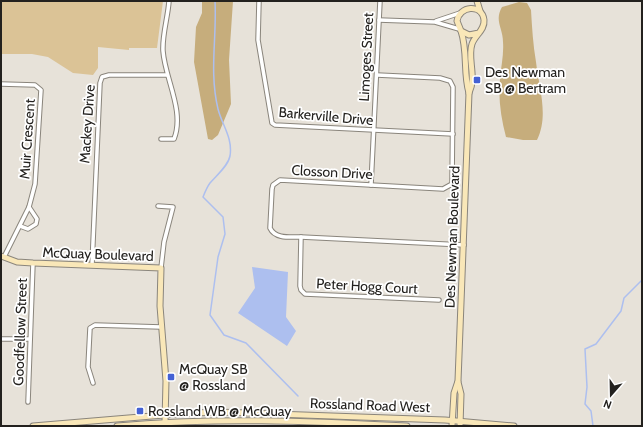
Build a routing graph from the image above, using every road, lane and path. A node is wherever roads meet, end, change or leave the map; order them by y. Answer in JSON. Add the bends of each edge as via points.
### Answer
{"nodes":[{"id":1,"x":169,"y":1,"type":"edge"},
{"id":2,"x":259,"y":1,"type":"edge"},
{"id":3,"x":380,"y":1,"type":"edge"},
{"id":4,"x":477,"y":1,"type":"edge"},
{"id":5,"x":468,"y":2,"type":"dead end"},
{"id":6,"x":464,"y":9,"type":"junction"},
{"id":7,"x":481,"y":12,"type":"junction"},
{"id":8,"x":460,"y":13,"type":"junction"},
{"id":9,"x":379,"y":20,"type":"junction"},
{"id":10,"x":435,"y":22,"type":"junction"},
{"id":11,"x":460,"y":30,"type":"junction"},
{"id":12,"x":479,"y":33,"type":"junction"},
{"id":13,"x":167,"y":75,"type":"junction"},
{"id":14,"x":377,"y":75,"type":"junction"},
{"id":15,"x":1,"y":84,"type":"edge"},
{"id":16,"x":469,"y":93,"type":"junction"},
{"id":17,"x":373,"y":131,"type":"junction"},
{"id":18,"x":453,"y":134,"type":"junction"},
{"id":19,"x":161,"y":139,"type":"dead end"},
{"id":20,"x":371,"y":185,"type":"junction"},
{"id":21,"x":158,"y":206,"type":"dead end"},
{"id":22,"x":29,"y":207,"type":"junction"},
{"id":23,"x":20,"y":226,"type":"junction"},
{"id":24,"x":301,"y":238,"type":"junction"},
{"id":25,"x":464,"y":245,"type":"junction"},
{"id":26,"x":2,"y":257,"type":"edge"},
{"id":27,"x":33,"y":263,"type":"junction"},
{"id":28,"x":92,"y":265,"type":"junction"},
{"id":29,"x":161,"y":268,"type":"junction"},
{"id":30,"x":439,"y":300,"type":"dead end"},
{"id":31,"x":161,"y":327,"type":"junction"},
{"id":32,"x":1,"y":339,"type":"edge"},
{"id":33,"x":30,"y":339,"type":"junction"},
{"id":34,"x":458,"y":381,"type":"junction"},
{"id":35,"x":92,"y":383,"type":"dead end"},
{"id":36,"x":28,"y":402,"type":"dead end"},
{"id":37,"x":165,"y":415,"type":"junction"},
{"id":38,"x":452,"y":423,"type":"edge"},
{"id":39,"x":460,"y":423,"type":"edge"},
{"id":40,"x":164,"y":424,"type":"edge"},
{"id":41,"x":34,"y":426,"type":"edge"},
{"id":42,"x":117,"y":426,"type":"edge"},
{"id":43,"x":407,"y":426,"type":"edge"},
{"id":44,"x":514,"y":426,"type":"edge"}],
"edges":[{"from":1,"to":13,"type":"street","via":[[163,49]]},
{"from":2,"to":17,"type":"street","name":"Barkerville Drive","via":[[258,40],[272,123]]},
{"from":3,"to":9,"type":"street","name":"Limoges Street"},
{"from":4,"to":7,"type":"street"},
{"from":5,"to":6,"type":"street"},
{"from":6,"to":7,"type":"street","via":[[473,8]]},
{"from":6,"to":8,"type":"street"},
{"from":7,"to":12,"type":"street","via":[[484,21]]},
{"from":8,"to":10,"type":"street"},
{"from":8,"to":11,"type":"street","via":[[457,21]]},
{"from":9,"to":10,"type":"street"},
{"from":9,"to":14,"type":"street","name":"Limoges Street"},
{"from":10,"to":11,"type":"street"},
{"from":11,"to":12,"type":"street","via":[[469,35]]},
{"from":11,"to":16,"type":"street","name":"Des Newman Boulevard","via":[[466,50]]},
{"from":12,"to":16,"type":"street","name":"Des Newman Boulevard","via":[[472,44],[472,86]]},
{"from":13,"to":19,"type":"street","via":[[175,103],[178,129],[174,139]]},
{"from":13,"to":28,"type":"street","name":"Mackey Drive","via":[[102,77]]},
{"from":14,"to":17,"type":"street","name":"Limoges Street"},
{"from":14,"to":18,"type":"street","name":"Closson Drive","via":[[450,81],[453,87]]},
{"from":15,"to":22,"type":"street","name":"Muir Crescent","via":[[35,85],[41,90],[35,184]]},
{"from":16,"to":25,"type":"street","name":"Des Newman Boulevard"},
{"from":17,"to":18,"type":"street","name":"Barkerville Drive"},
{"from":17,"to":20,"type":"street","name":"Limoges Street"},
{"from":18,"to":20,"type":"street","name":"Closson Drive","via":[[450,186],[443,190]]},
{"from":20,"to":24,"type":"street","name":"Closson Drive","via":[[277,181],[272,189],[270,228],[277,236]]},
{"from":21,"to":29,"type":"street","via":[[173,207],[164,242]]},
{"from":22,"to":23,"type":"street","name":"Muir Crescent"},
{"from":22,"to":23,"type":"street","via":[[37,219],[36,224],[28,229]]},
{"from":23,"to":26,"type":"street","name":"Muir Crescent"},
{"from":24,"to":25,"type":"street","name":"Closson Drive"},
{"from":24,"to":30,"type":"street","name":"Peter Hogg Court","via":[[300,286],[305,294]]},
{"from":25,"to":34,"type":"street","name":"Des Newman Boulevard"},
{"from":26,"to":27,"type":"street","name":"McQuay Boulevard","via":[[17,262]]},
{"from":27,"to":28,"type":"street","name":"McQuay Boulevard"},
{"from":27,"to":33,"type":"street","name":"Goodfellow Street"},
{"from":28,"to":29,"type":"street","name":"McQuay Boulevard"},
{"from":29,"to":31,"type":"street","name":"McQuay Boulevard"},
{"from":31,"to":35,"type":"street","via":[[95,325],[90,328],[88,367]]},
{"from":31,"to":37,"type":"street","name":"McQuay Boulevard","via":[[166,381]]},
{"from":32,"to":33,"type":"street"},
{"from":33,"to":36,"type":"street","name":"Goodfellow Street"},
{"from":34,"to":38,"type":"street","name":"Des Newman Boulevard","via":[[454,394]]},
{"from":34,"to":39,"type":"street","name":"Des Newman Boulevard","via":[[462,394]]},
{"from":37,"to":38,"type":"street","name":"Rossland Road West","via":[[247,413]]},
{"from":37,"to":40,"type":"street","name":"McQuay Boulevard"},
{"from":37,"to":41,"type":"street","name":"Rossland Road West"},
{"from":38,"to":39,"type":"street","name":"Rossland Road West"},
{"from":39,"to":44,"type":"street","name":"Rossland Road West"},
{"from":40,"to":42,"type":"street","name":"Rossland Road West"},
{"from":40,"to":43,"type":"street","name":"Rossland Road West","via":[[258,420]]}]}
